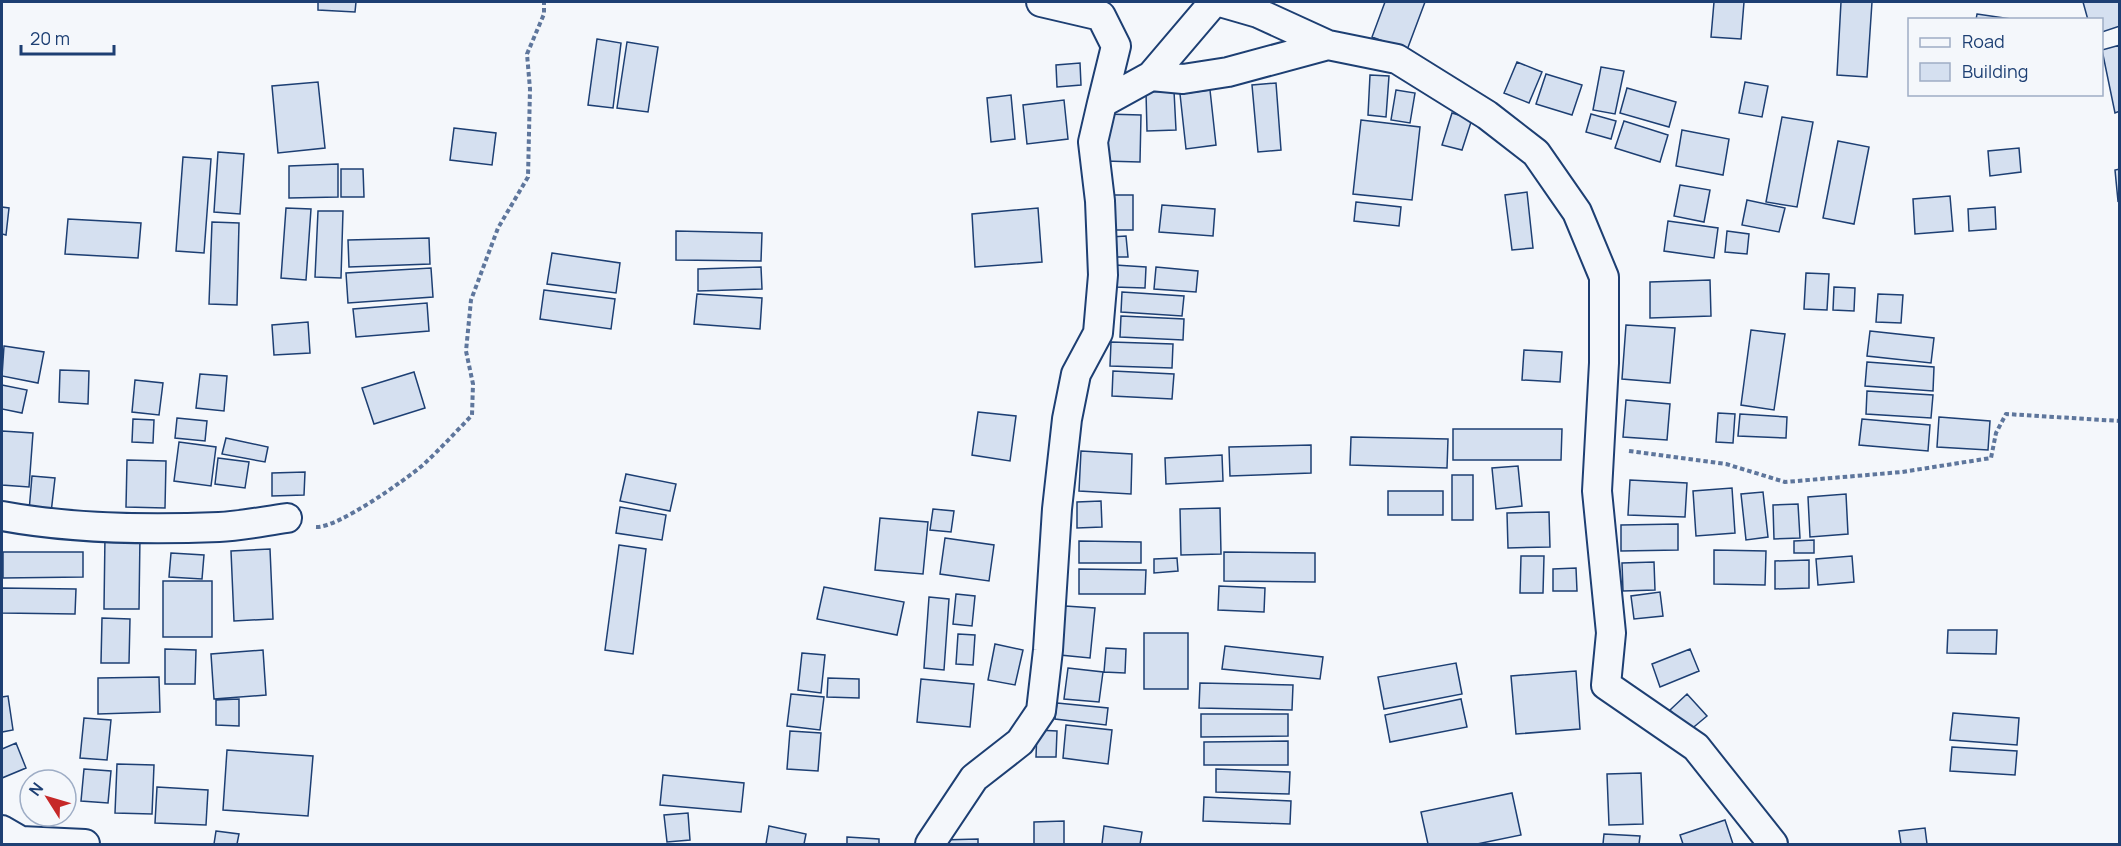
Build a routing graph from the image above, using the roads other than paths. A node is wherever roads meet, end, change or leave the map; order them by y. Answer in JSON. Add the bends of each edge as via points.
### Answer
{"nodes":[{"id":1,"x":1041,"y":2,"type":"edge"},
{"id":2,"x":1214,"y":2,"type":"edge"},
{"id":3,"x":1220,"y":2,"type":"edge"},
{"id":4,"x":1328,"y":45,"type":"junction"},
{"id":5,"x":1151,"y":76,"type":"junction"},
{"id":6,"x":1102,"y":103,"type":"junction"},
{"id":7,"x":2,"y":516,"type":"edge"},
{"id":8,"x":287,"y":518,"type":"road end"},
{"id":9,"x":2,"y":830,"type":"edge"},
{"id":10,"x":85,"y":844,"type":"edge"},
{"id":11,"x":930,"y":844,"type":"edge"},
{"id":12,"x":1773,"y":844,"type":"edge"}],
"edges":[{"from":1,"to":6,"type":"street","via":[[1101,16],[1116,46]]},
{"from":2,"to":5,"type":"street"},
{"from":3,"to":4,"type":"street","via":[[1258,13]]},
{"from":4,"to":5,"type":"street","via":[[1228,72],[1183,79]]},
{"from":4,"to":12,"type":"street","via":[[1397,59],[1487,115],[1536,153],[1576,212],[1604,277],[1597,491],[1611,633],[1606,686],[1696,747]]},
{"from":5,"to":6,"type":"street"},
{"from":6,"to":11,"type":"street","via":[[1093,142],[1100,201],[1102,275],[1098,333],[1076,374],[1067,419],[1041,711],[1020,742],[974,778]]},
{"from":7,"to":8,"type":"street","via":[[36,522],[140,528],[221,527]]},
{"from":9,"to":10,"type":"street","via":[[21,841]]}]}
